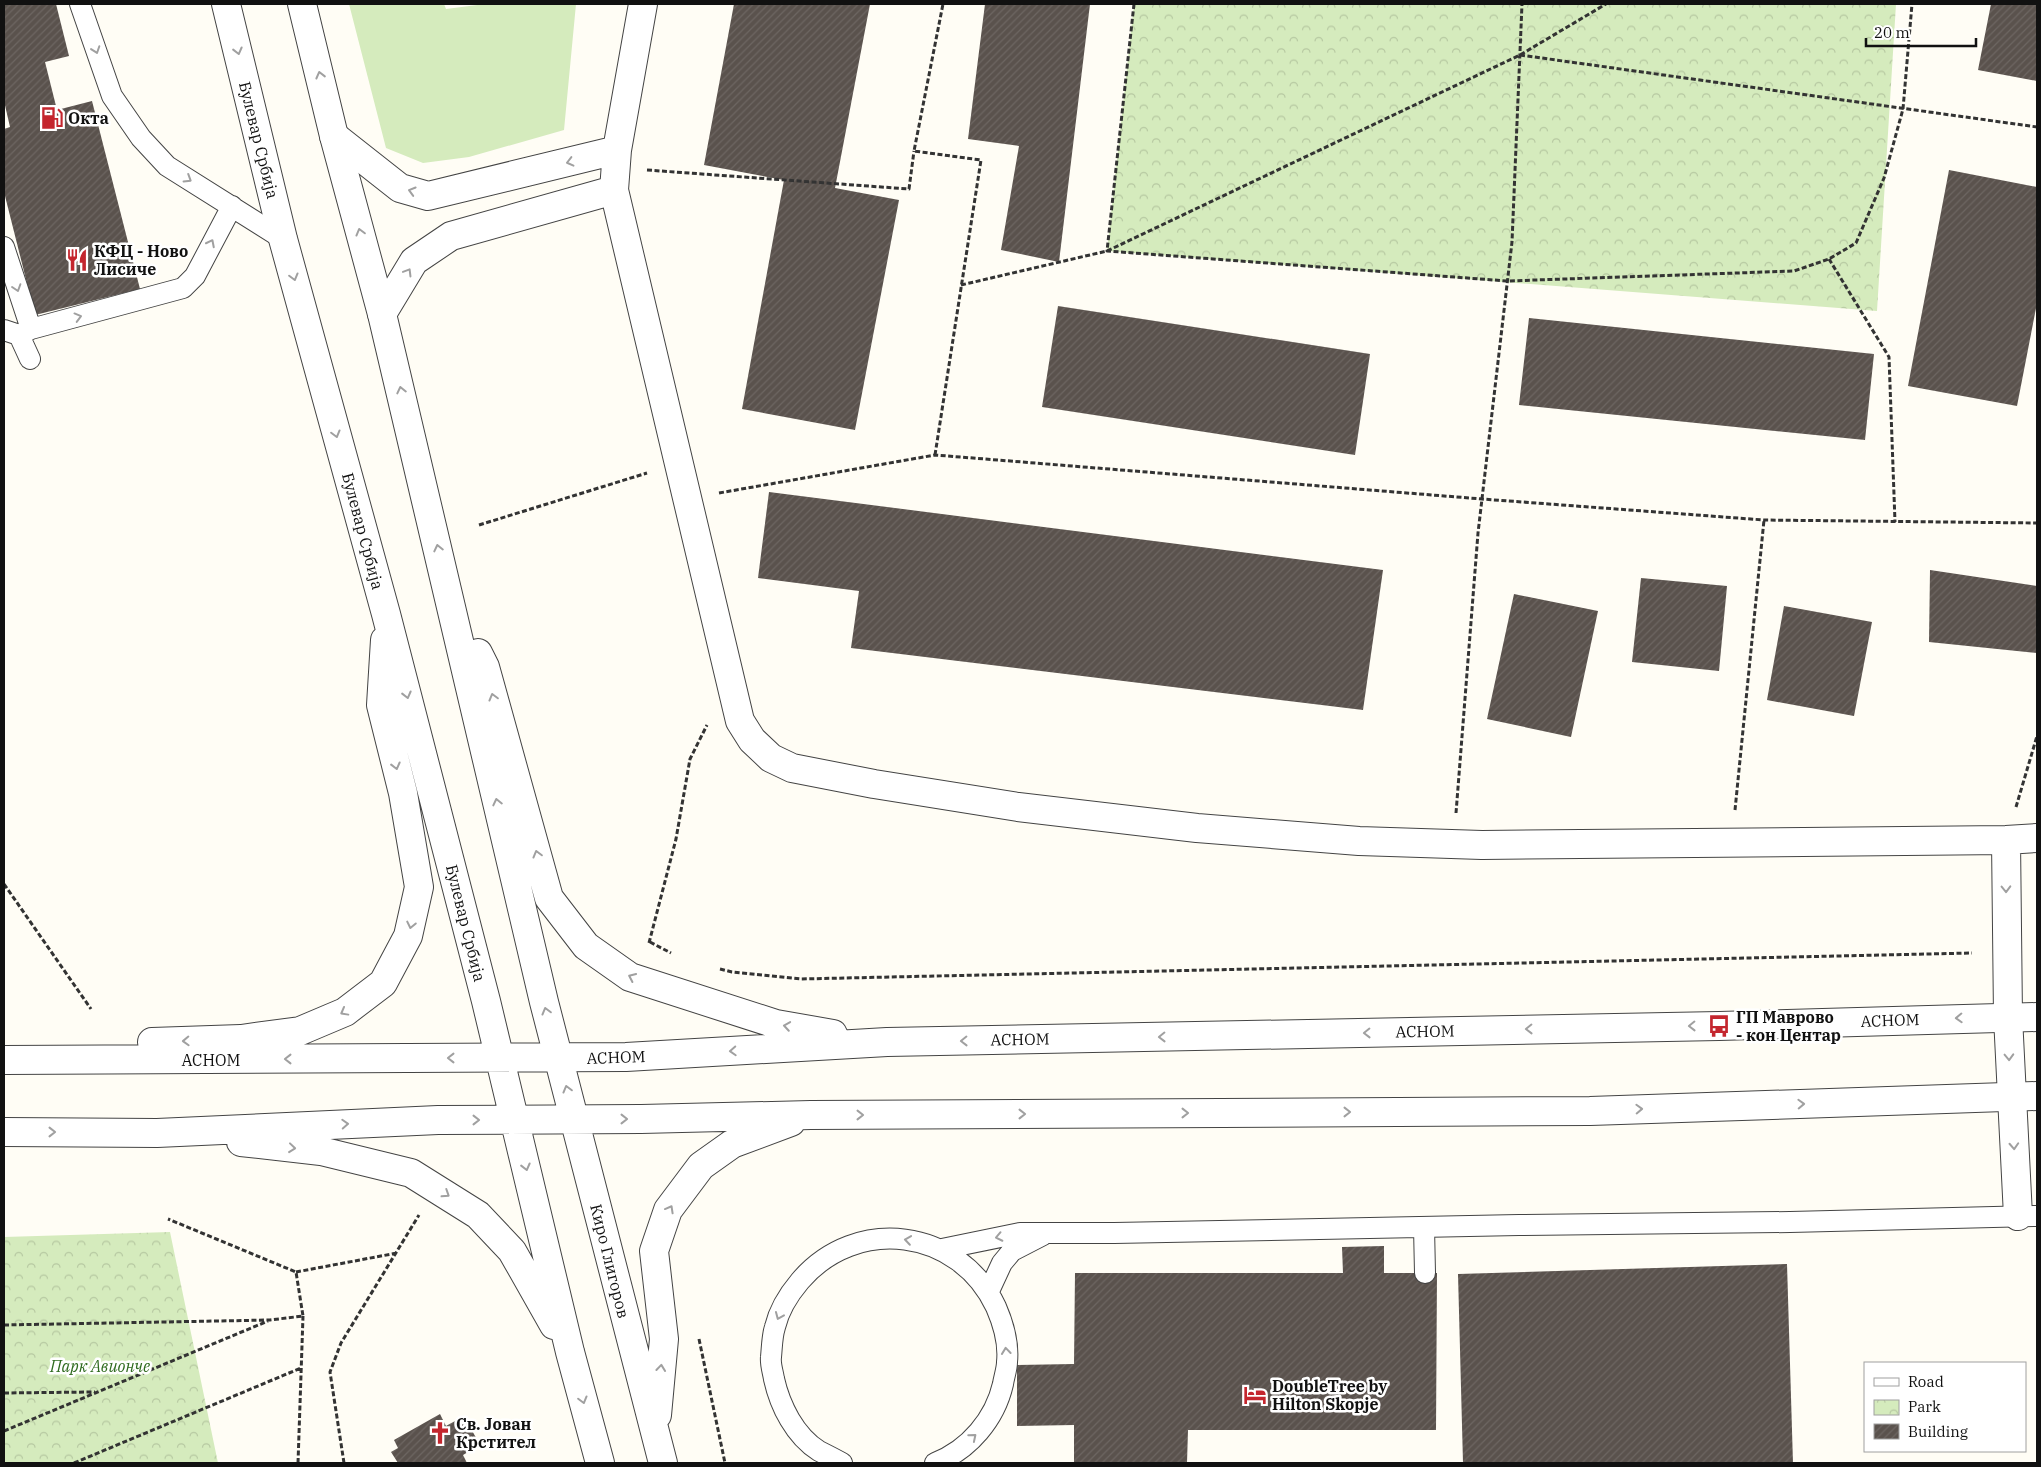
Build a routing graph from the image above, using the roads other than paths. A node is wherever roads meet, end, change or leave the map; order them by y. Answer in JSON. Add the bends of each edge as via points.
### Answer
{"nodes":[{"id":1,"x":80,"y":4,"type":"edge"},
{"id":2,"x":226,"y":4,"type":"edge"},
{"id":3,"x":302,"y":4,"type":"edge"},
{"id":4,"x":643,"y":4,"type":"edge"},
{"id":5,"x":334,"y":136,"type":"junction"},
{"id":6,"x":615,"y":169,"type":"junction"},
{"id":7,"x":232,"y":206,"type":"junction"},
{"id":8,"x":283,"y":239,"type":"junction"},
{"id":9,"x":4,"y":247,"type":"edge"},
{"id":10,"x":382,"y":314,"type":"junction"},
{"id":11,"x":18,"y":331,"type":"edge"},
{"id":12,"x":30,"y":359,"type":"dead end"},
{"id":13,"x":449,"y":595,"type":"junction"},
{"id":14,"x":386,"y":614,"type":"junction"},
{"id":15,"x":2037,"y":838,"type":"edge"},
{"id":16,"x":2006,"y":840,"type":"junction"},
{"id":17,"x":2008,"y":1017,"type":"junction"},
{"id":18,"x":2037,"y":1017,"type":"edge"},
{"id":19,"x":887,"y":1042,"type":"junction"},
{"id":20,"x":4,"y":1058,"type":"edge"},
{"id":21,"x":559,"y":1058,"type":"junction"},
{"id":22,"x":499,"y":1059,"type":"junction"},
{"id":23,"x":2024,"y":1096,"type":"edge"},
{"id":24,"x":811,"y":1115,"type":"junction"},
{"id":25,"x":575,"y":1119,"type":"junction"},
{"id":26,"x":514,"y":1120,"type":"junction"},
{"id":27,"x":4,"y":1132,"type":"edge"},
{"id":28,"x":157,"y":1133,"type":"junction"},
{"id":29,"x":2028,"y":1216,"type":"edge"},
{"id":30,"x":1424,"y":1227,"type":"junction"},
{"id":31,"x":1047,"y":1233,"type":"junction"},
{"id":32,"x":942,"y":1249,"type":"junction"},
{"id":33,"x":1425,"y":1273,"type":"dead end"},
{"id":34,"x":988,"y":1291,"type":"junction"},
{"id":35,"x":570,"y":1352,"type":"junction"},
{"id":36,"x":655,"y":1434,"type":"junction"},
{"id":37,"x":948,"y":1461,"type":"edge"},
{"id":38,"x":600,"y":1463,"type":"edge"},
{"id":39,"x":663,"y":1463,"type":"edge"},
{"id":40,"x":842,"y":1463,"type":"edge"}],
"edges":[{"from":1,"to":7,"type":"lane","one_way":true,"via":[[112,96],[141,138],[167,166]]},
{"from":2,"to":8,"type":"street","name":"Булевар Србија","one_way":true},
{"from":5,"to":3,"type":"street","one_way":true},
{"from":4,"to":6,"type":"street"},
{"from":6,"to":5,"type":"street","one_way":true,"via":[[428,196],[400,188]]},
{"from":10,"to":5,"type":"street","one_way":true},
{"from":10,"to":6,"type":"street","one_way":true,"via":[[414,261],[451,236]]},
{"from":6,"to":16,"type":"street","via":[[687,499],[740,721],[752,740],[771,758],[792,768],[1018,807],[1197,828],[1359,841],[1731,844]]},
{"from":7,"to":8,"type":"lane"},
{"from":11,"to":7,"type":"lane","one_way":true,"via":[[183,288],[195,276]]},
{"from":8,"to":14,"type":"street","name":"Булевар Србија","one_way":true},
{"from":9,"to":11,"type":"lane","one_way":true},
{"from":13,"to":10,"type":"street","one_way":true},
{"from":11,"to":12,"type":"lane"},
{"from":19,"to":13,"type":"street","one_way":true,"via":[[776,1024],[687,997],[630,977],[586,946],[549,898],[485,667]]},
{"from":21,"to":13,"type":"street","one_way":true},
{"from":14,"to":20,"type":"street","one_way":true,"via":[[381,705],[403,793],[419,887],[408,936],[383,983],[345,1012],[300,1031],[241,1039],[98,1044]]},
{"from":14,"to":22,"type":"street","name":"Булевар Србија","one_way":true},
{"from":15,"to":16,"type":"street"},
{"from":16,"to":17,"type":"street","one_way":true},
{"from":17,"to":18,"type":"street","name":"АСНОМ"},
{"from":17,"to":19,"type":"street","name":"АСНОМ","one_way":true,"via":[[1719,1026]]},
{"from":17,"to":23,"type":"street","one_way":true},
{"from":19,"to":21,"type":"street","name":"АСНОМ","one_way":true},
{"from":22,"to":20,"type":"street","name":"АСНОМ","one_way":true},
{"from":21,"to":22,"type":"street","name":"АСНОМ"},
{"from":25,"to":21,"type":"street","name":"Киро Глигоров","one_way":true},
{"from":22,"to":26,"type":"street"},
{"from":24,"to":23,"type":"street","one_way":true,"via":[[1590,1111]]},
{"from":23,"to":29,"type":"street","one_way":true},
{"from":25,"to":24,"type":"street","one_way":true},
{"from":36,"to":24,"type":"street","one_way":true,"via":[[664,1339],[654,1252],[668,1210],[700,1166],[732,1144]]},
{"from":25,"to":26,"type":"street"},
{"from":25,"to":36,"type":"street","name":"Киро Глигоров"},
{"from":28,"to":26,"type":"street","one_way":true,"via":[[438,1120]]},
{"from":26,"to":35,"type":"street","one_way":true},
{"from":27,"to":28,"type":"street","one_way":true},
{"from":28,"to":35,"type":"street","one_way":true,"via":[[320,1151],[412,1173],[478,1215],[512,1252]]},
{"from":29,"to":30,"type":"lane"},
{"from":30,"to":31,"type":"lane"},
{"from":30,"to":33,"type":"lane"},
{"from":31,"to":32,"type":"lane","one_way":true,"via":[[1020,1233]]},
{"from":31,"to":34,"type":"lane","via":[[1012,1251]]},
{"from":32,"to":34,"type":"lane","via":[[968,1267]]},
{"from":32,"to":40,"type":"lane","one_way":true,"via":[[908,1239],[874,1239],[840,1248],[811,1267],[788,1294],[775,1326],[771,1360],[778,1394],[793,1425],[818,1450]]},
{"from":37,"to":34,"type":"lane","one_way":true,"via":[[980,1432],[999,1399],[1008,1361],[1003,1323]]},
{"from":35,"to":38,"type":"street","one_way":true},
{"from":36,"to":39,"type":"street","name":"Киро Глигоров"}]}
